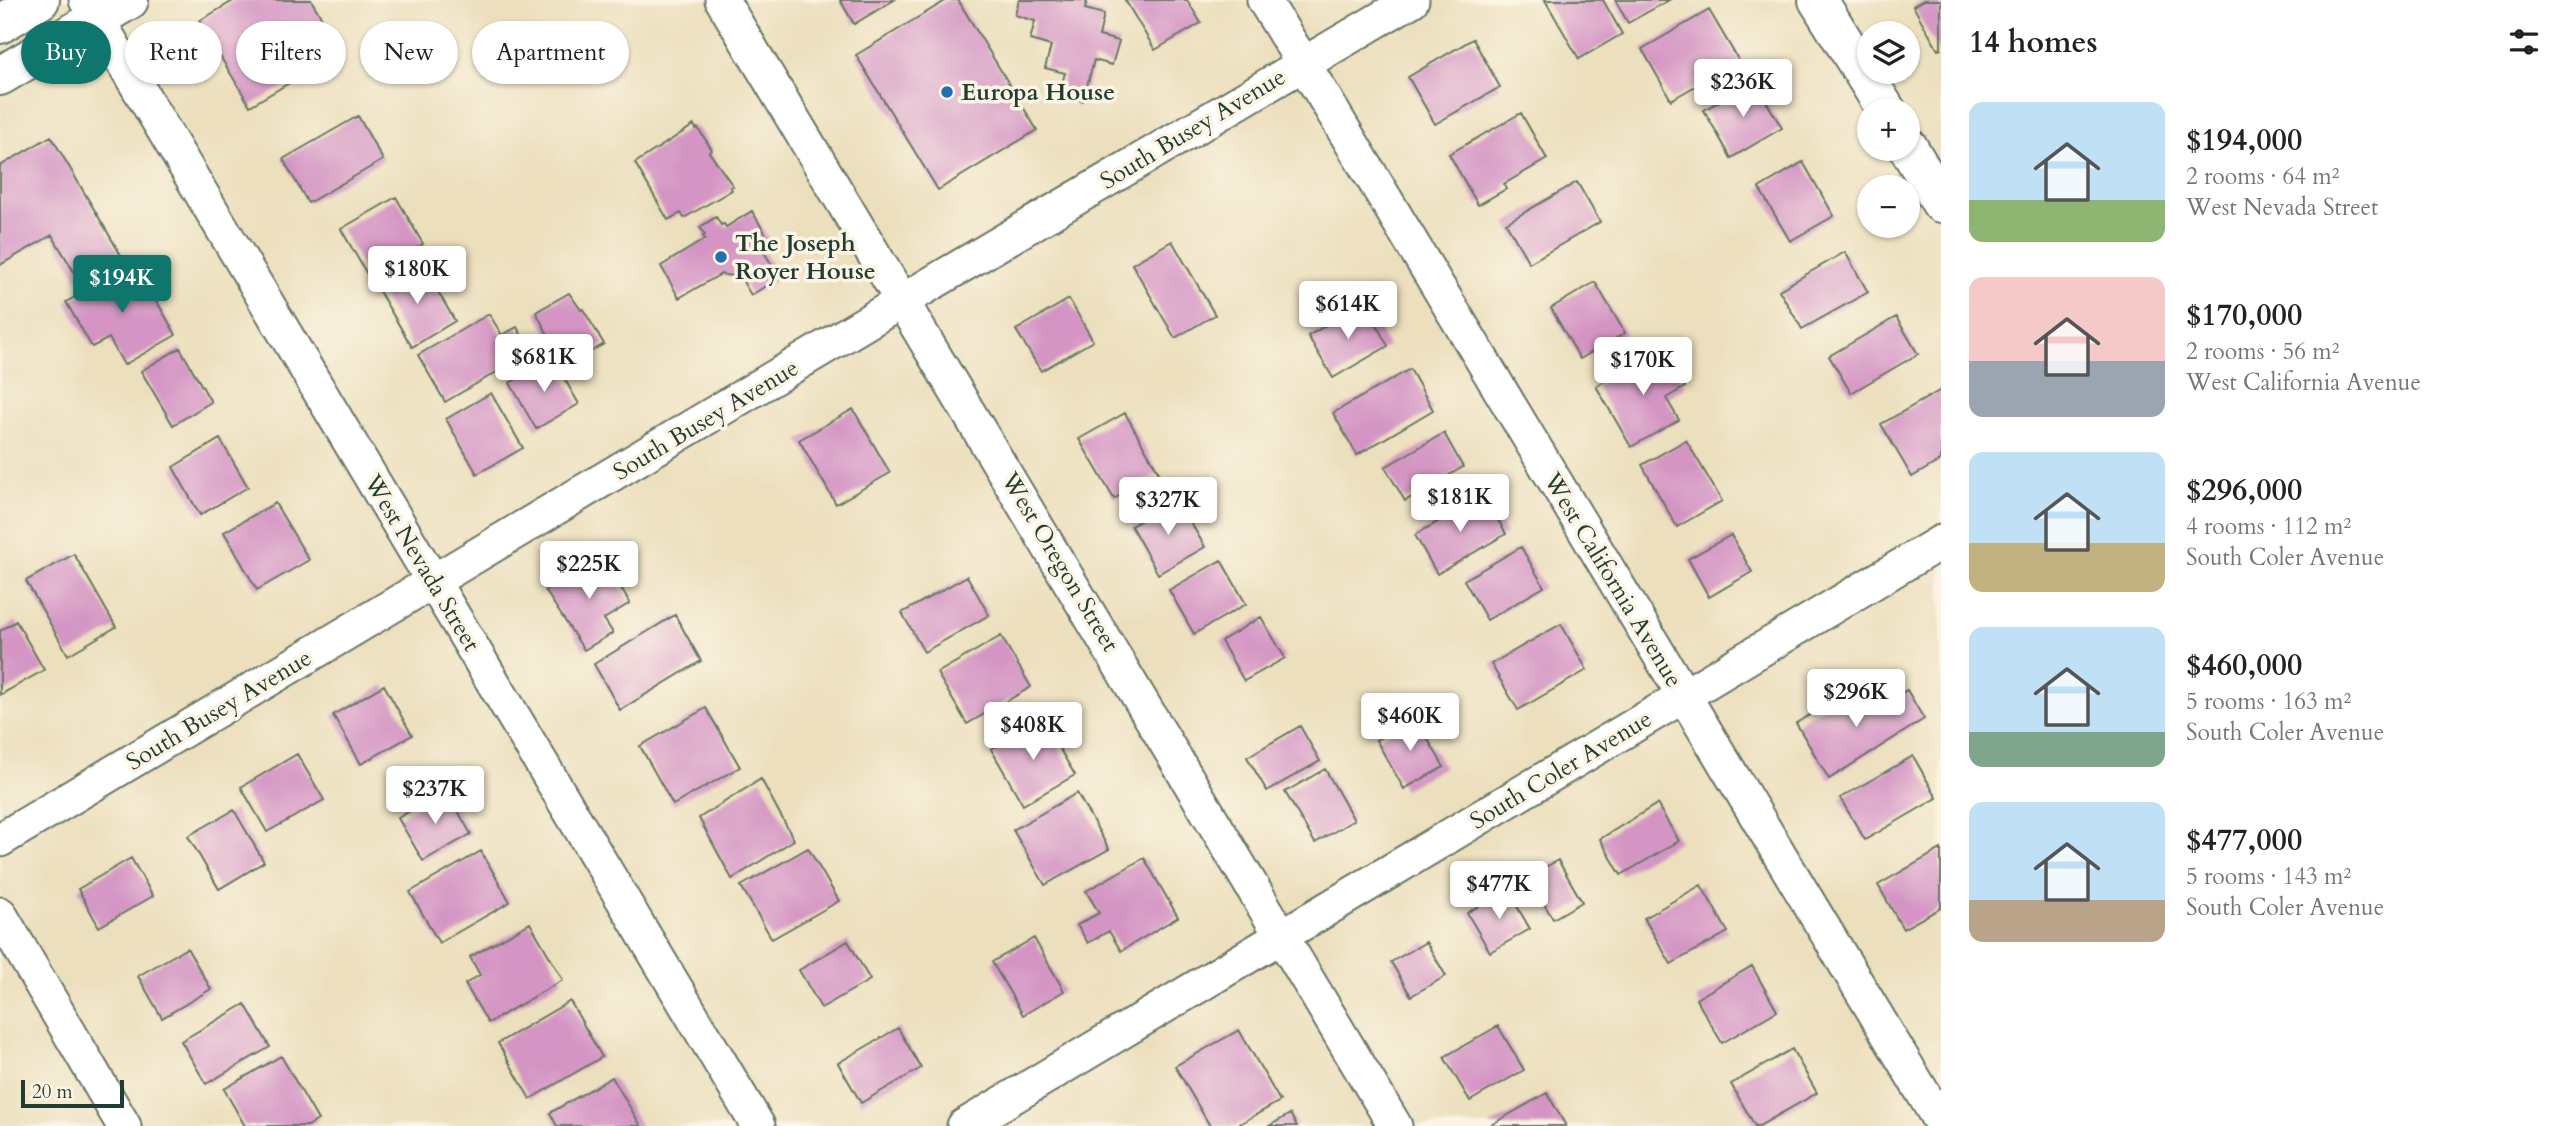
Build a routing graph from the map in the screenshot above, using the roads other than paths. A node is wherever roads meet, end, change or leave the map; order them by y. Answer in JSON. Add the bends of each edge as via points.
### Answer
{"nodes":[{"id":1,"x":40,"y":0,"type":"edge"},
{"id":2,"x":722,"y":0,"type":"edge"},
{"id":3,"x":1264,"y":0,"type":"edge"},
{"id":4,"x":1412,"y":0,"type":"edge"},
{"id":5,"x":1818,"y":0,"type":"edge"},
{"id":6,"x":104,"y":6,"type":"edge"},
{"id":7,"x":0,"y":24,"type":"edge"},
{"id":8,"x":1303,"y":64,"type":"junction"},
{"id":9,"x":0,"y":76,"type":"edge"},
{"id":10,"x":1879,"y":98,"type":"edge"},
{"id":11,"x":1916,"y":161,"type":"edge"},
{"id":12,"x":1941,"y":202,"type":"edge"},
{"id":13,"x":902,"y":302,"type":"junction"},
{"id":14,"x":1941,"y":542,"type":"edge"},
{"id":15,"x":433,"y":582,"type":"junction"},
{"id":16,"x":1684,"y":697,"type":"junction"},
{"id":17,"x":0,"y":840,"type":"edge"},
{"id":18,"x":0,"y":914,"type":"edge"},
{"id":19,"x":1281,"y":936,"type":"junction"},
{"id":20,"x":1941,"y":1123,"type":"edge"},
{"id":21,"x":124,"y":1126,"type":"edge"},
{"id":22,"x":758,"y":1126,"type":"edge"},
{"id":23,"x":964,"y":1126,"type":"edge"},
{"id":24,"x":1395,"y":1126,"type":"edge"}],
"edges":[{"from":1,"to":7,"type":"street"},
{"from":2,"to":13,"type":"street","name":"West Oregon Street"},
{"from":3,"to":8,"type":"street","name":"West California Avenue"},
{"from":4,"to":8,"type":"street","name":"South Busey Avenue"},
{"from":5,"to":10,"type":"street"},
{"from":6,"to":9,"type":"street"},
{"from":6,"to":15,"type":"street","name":"West Nevada Street"},
{"from":8,"to":13,"type":"street","name":"South Busey Avenue"},
{"from":8,"to":16,"type":"street","name":"West California Avenue"},
{"from":11,"to":12,"type":"street"},
{"from":13,"to":15,"type":"street","name":"South Busey Avenue"},
{"from":13,"to":19,"type":"street","name":"West Oregon Street"},
{"from":14,"to":16,"type":"street","name":"South Coler Avenue"},
{"from":15,"to":17,"type":"street","name":"South Busey Avenue"},
{"from":15,"to":22,"type":"street","name":"West Nevada Street"},
{"from":16,"to":19,"type":"street","name":"South Coler Avenue"},
{"from":16,"to":20,"type":"street","name":"West California Avenue"},
{"from":18,"to":21,"type":"street"},
{"from":19,"to":23,"type":"street","name":"South Coler Avenue"},
{"from":19,"to":24,"type":"street","name":"West Oregon Street"}]}
